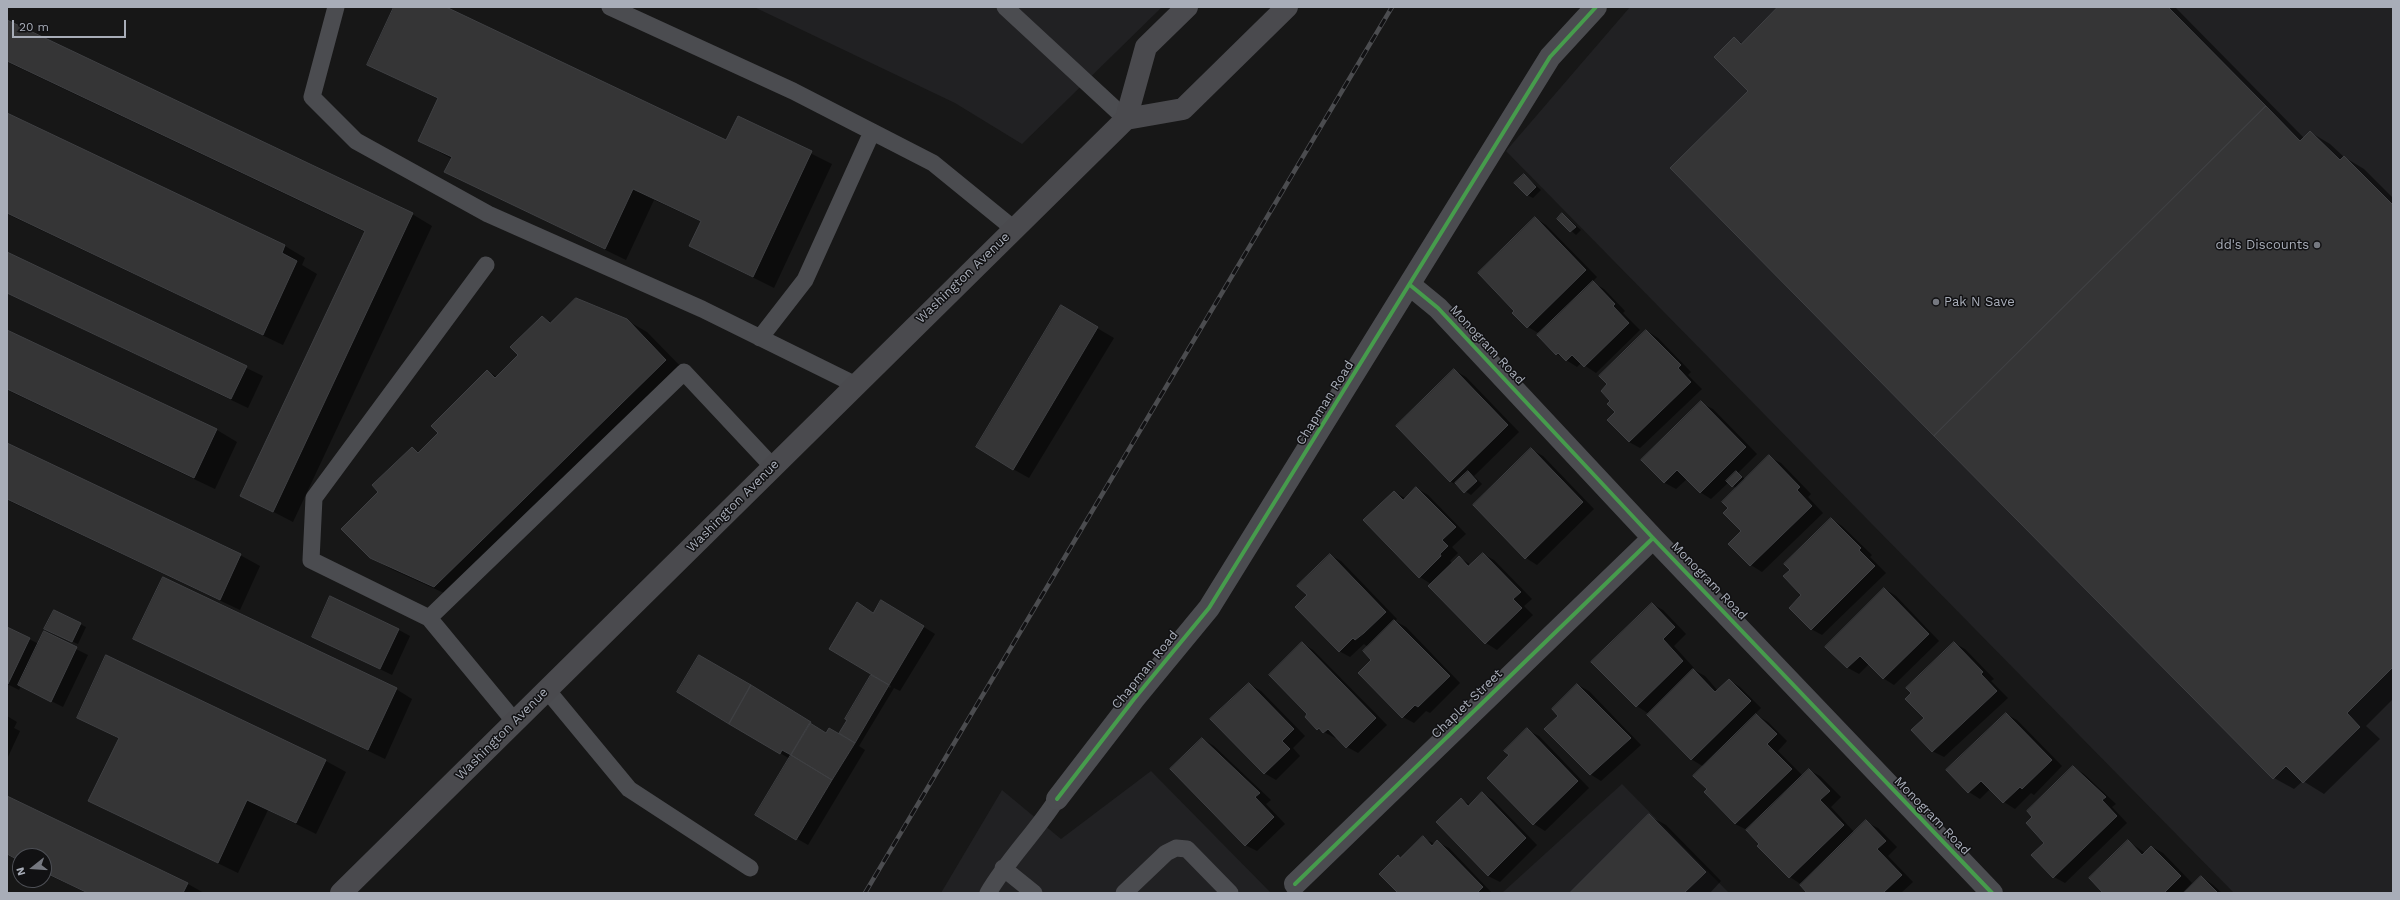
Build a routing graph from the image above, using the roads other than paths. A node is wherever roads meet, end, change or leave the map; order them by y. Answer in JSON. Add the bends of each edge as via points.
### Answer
{"nodes":[{"id":1,"x":336,"y":7,"type":"edge"},
{"id":2,"x":610,"y":7,"type":"edge"},
{"id":3,"x":1005,"y":7,"type":"edge"},
{"id":4,"x":1187,"y":7,"type":"edge"},
{"id":5,"x":1288,"y":7,"type":"edge"},
{"id":6,"x":1596,"y":7,"type":"edge"},
{"id":7,"x":1126,"y":119,"type":"junction"},
{"id":8,"x":872,"y":132,"type":"junction"},
{"id":9,"x":1014,"y":229,"type":"junction"},
{"id":10,"x":486,"y":265,"type":"dead end"},
{"id":11,"x":1410,"y":285,"type":"junction"},
{"id":12,"x":760,"y":338,"type":"junction"},
{"id":13,"x":856,"y":385,"type":"junction"},
{"id":14,"x":773,"y":467,"type":"junction"},
{"id":15,"x":1653,"y":538,"type":"junction"},
{"id":16,"x":429,"y":618,"type":"junction"},
{"id":17,"x":547,"y":690,"type":"junction"},
{"id":18,"x":515,"y":722,"type":"junction"},
{"id":19,"x":1057,"y":799,"type":"joint"},
{"id":20,"x":750,"y":868,"type":"dead end"},
{"id":21,"x":1003,"y":868,"type":"junction"},
{"id":22,"x":1295,"y":884,"type":"dead end"},
{"id":23,"x":341,"y":893,"type":"edge"},
{"id":24,"x":988,"y":893,"type":"edge"},
{"id":25,"x":1034,"y":893,"type":"edge"},
{"id":26,"x":1124,"y":893,"type":"edge"},
{"id":27,"x":1230,"y":893,"type":"edge"},
{"id":28,"x":1992,"y":893,"type":"edge"}],
"edges":[{"from":1,"to":12,"type":"lane","via":[[312,97],[356,141],[488,214]]},
{"from":2,"to":8,"type":"lane","via":[[793,91]]},
{"from":3,"to":7,"type":"lane"},
{"from":4,"to":7,"type":"main road","name":"Washington Avenue","via":[[1146,47]]},
{"from":5,"to":7,"type":"main road","via":[[1183,109]]},
{"from":6,"to":11,"type":"street","name":"Chapman Road","via":[[1550,57]]},
{"from":7,"to":9,"type":"main road","name":"Washington Avenue"},
{"from":8,"to":9,"type":"lane","via":[[933,163]]},
{"from":8,"to":12,"type":"lane","via":[[805,280]]},
{"from":9,"to":13,"type":"main road","name":"Washington Avenue"},
{"from":10,"to":16,"type":"lane","via":[[314,498],[311,560]]},
{"from":11,"to":15,"type":"street","name":"Monogram Road","via":[[1438,308]]},
{"from":11,"to":19,"type":"street","name":"Chapman Road","via":[[1209,608],[1134,699]]},
{"from":12,"to":13,"type":"lane"},
{"from":13,"to":14,"type":"main road","name":"Washington Avenue"},
{"from":14,"to":16,"type":"lane","via":[[684,372]]},
{"from":14,"to":17,"type":"main road","name":"Washington Avenue"},
{"from":15,"to":22,"type":"street","name":"Chaplet Street"},
{"from":15,"to":28,"type":"street","name":"Monogram Road"},
{"from":16,"to":18,"type":"lane"},
{"from":17,"to":18,"type":"main road","name":"Washington Avenue"},
{"from":17,"to":20,"type":"lane","via":[[629,789]]},
{"from":18,"to":23,"type":"main road","name":"Washington Avenue"},
{"from":19,"to":21,"type":"lane","via":[[1048,814]]},
{"from":21,"to":24,"type":"lane"},
{"from":21,"to":25,"type":"lane"},
{"from":26,"to":27,"type":"lane","via":[[1166,853],[1176,848],[1187,849]]}]}
